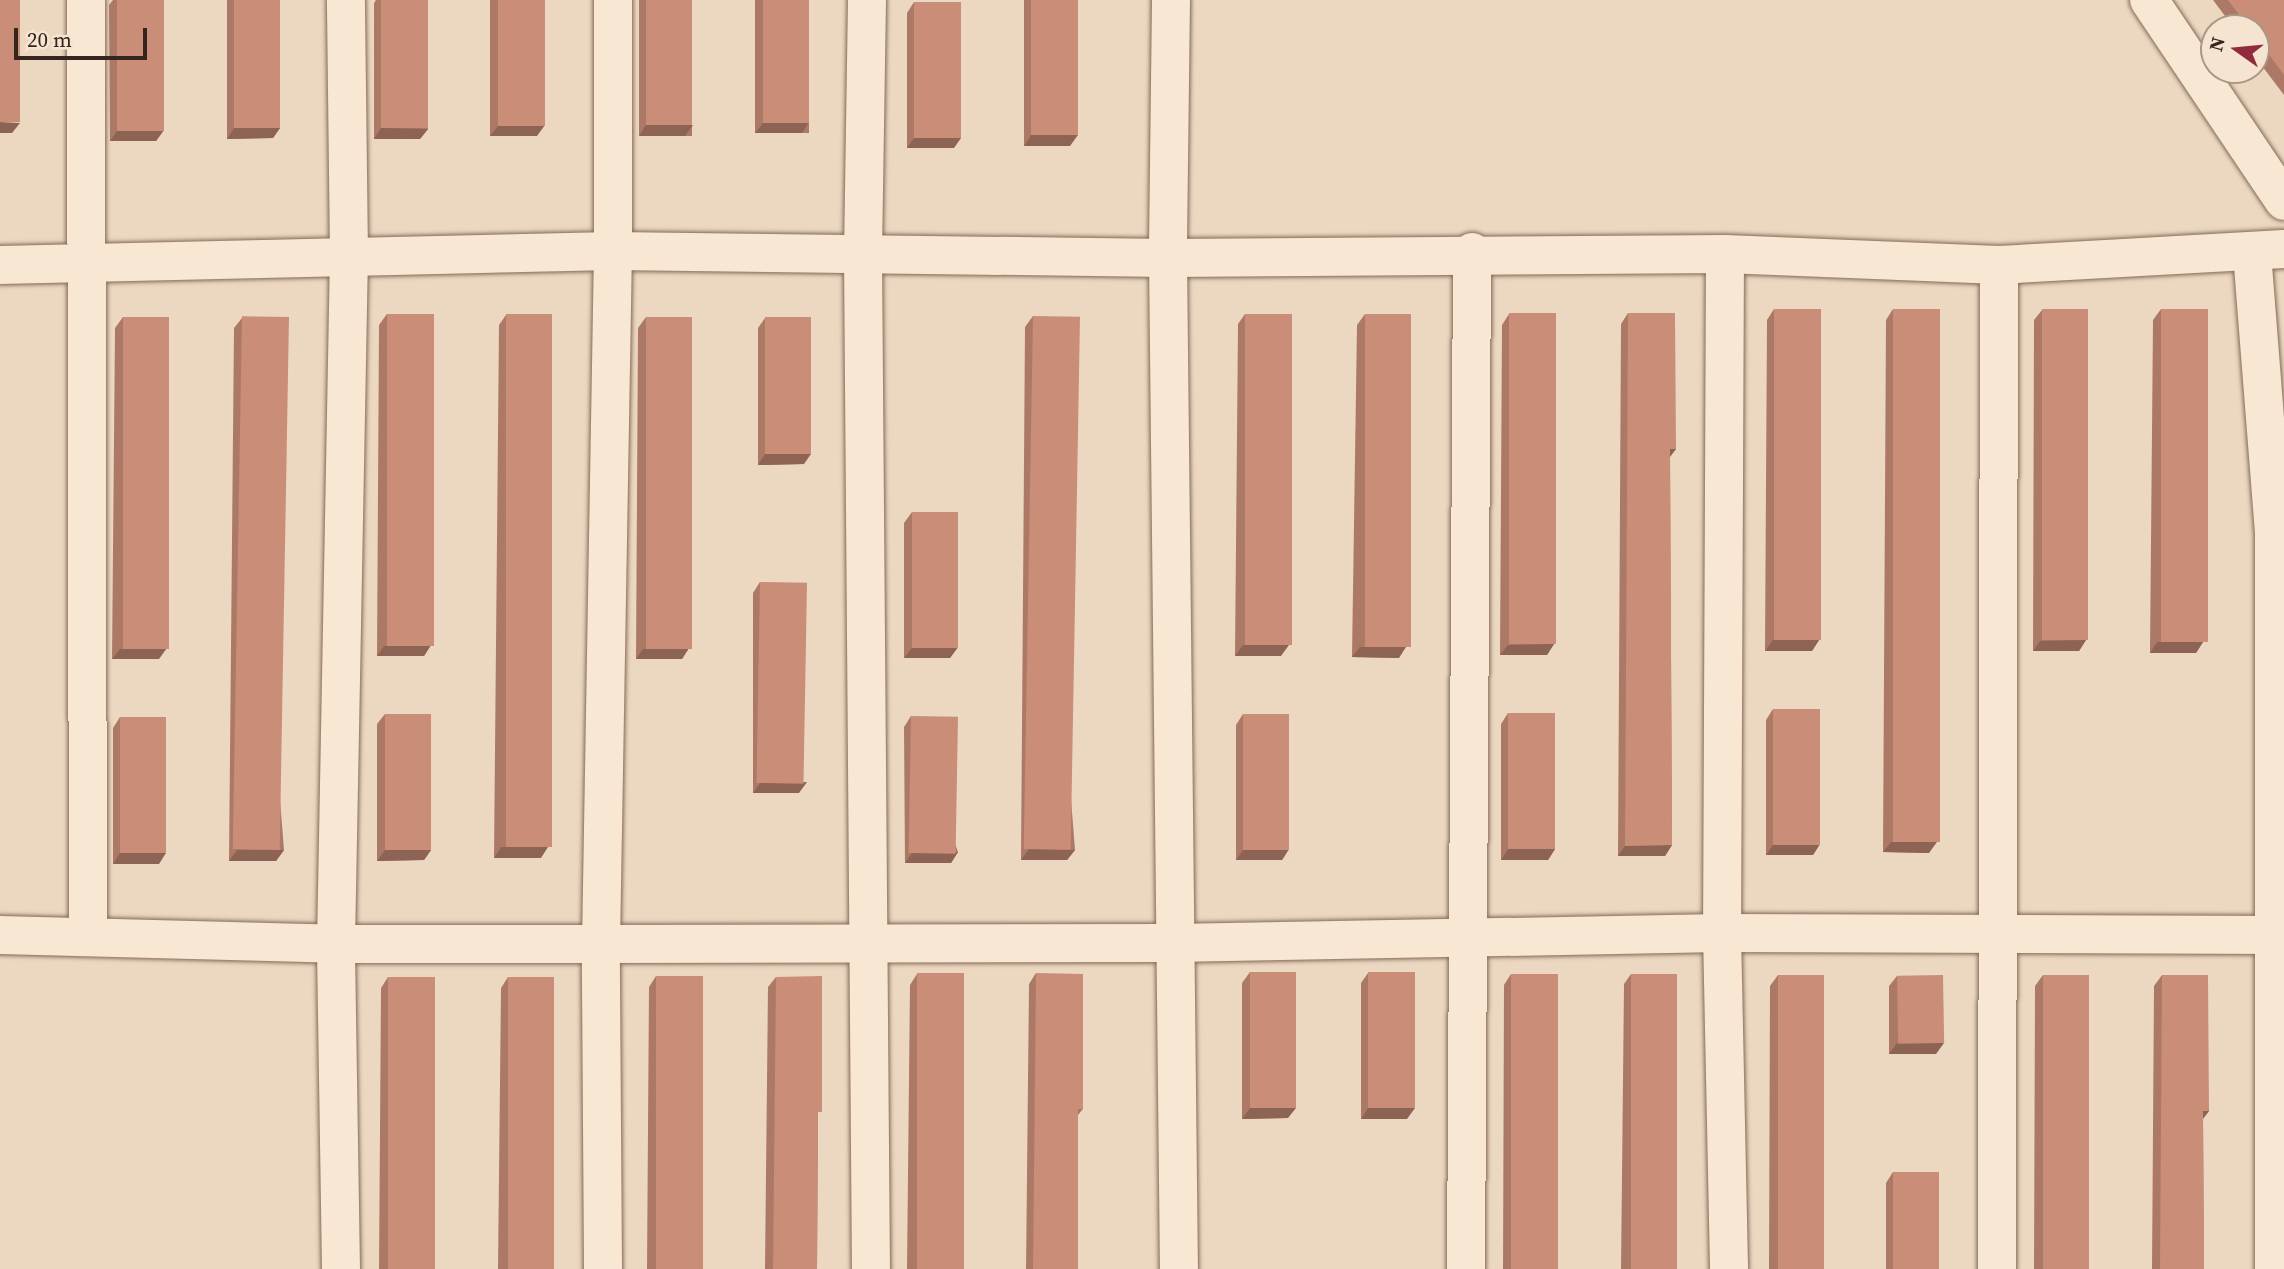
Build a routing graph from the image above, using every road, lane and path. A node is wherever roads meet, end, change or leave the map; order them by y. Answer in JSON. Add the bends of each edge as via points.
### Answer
{"nodes":[{"id":1,"x":86,"y":0,"type":"edge"},
{"id":2,"x":346,"y":0,"type":"edge"},
{"id":3,"x":613,"y":0,"type":"edge"},
{"id":4,"x":867,"y":0,"type":"edge"},
{"id":5,"x":1171,"y":0,"type":"edge"},
{"id":6,"x":2149,"y":0,"type":"edge"},
{"id":7,"x":2284,"y":201,"type":"edge"},
{"id":8,"x":613,"y":251,"type":"junction"},
{"id":9,"x":2268,"y":251,"type":"edge"},
{"id":10,"x":1472,"y":253,"type":"junction"},
{"id":11,"x":349,"y":254,"type":"junction"},
{"id":12,"x":1725,"y":254,"type":"junction"},
{"id":13,"x":863,"y":256,"type":"junction"},
{"id":14,"x":1168,"y":257,"type":"junction"},
{"id":15,"x":85,"y":260,"type":"junction"},
{"id":16,"x":0,"y":265,"type":"edge"},
{"id":17,"x":1999,"y":265,"type":"junction"},
{"id":18,"x":2279,"y":530,"type":"edge"},
{"id":19,"x":1722,"y":933,"type":"junction"},
{"id":20,"x":2000,"y":933,"type":"junction"},
{"id":21,"x":0,"y":935,"type":"edge"},
{"id":22,"x":88,"y":936,"type":"junction"},
{"id":23,"x":2278,"y":936,"type":"edge"},
{"id":24,"x":1468,"y":938,"type":"junction"},
{"id":25,"x":871,"y":942,"type":"junction"},
{"id":26,"x":1173,"y":943,"type":"junction"},
{"id":27,"x":336,"y":944,"type":"junction"},
{"id":28,"x":601,"y":944,"type":"junction"},
{"id":29,"x":341,"y":1269,"type":"edge"},
{"id":30,"x":603,"y":1269,"type":"edge"},
{"id":31,"x":871,"y":1269,"type":"edge"},
{"id":32,"x":1180,"y":1269,"type":"edge"},
{"id":33,"x":1466,"y":1269,"type":"edge"},
{"id":34,"x":1729,"y":1269,"type":"edge"},
{"id":35,"x":1997,"y":1269,"type":"edge"},
{"id":36,"x":2274,"y":1269,"type":"edge"}],
"edges":[{"from":1,"to":15,"type":"street"},
{"from":2,"to":11,"type":"street"},
{"from":3,"to":8,"type":"street"},
{"from":4,"to":13,"type":"street"},
{"from":5,"to":14,"type":"street"},
{"from":6,"to":7,"type":"street"},
{"from":8,"to":11,"type":"street"},
{"from":8,"to":13,"type":"street"},
{"from":8,"to":28,"type":"street"},
{"from":9,"to":17,"type":"street"},
{"from":9,"to":18,"type":"street"},
{"from":10,"to":12,"type":"street"},
{"from":10,"to":14,"type":"street"},
{"from":10,"to":24,"type":"street"},
{"from":11,"to":15,"type":"street"},
{"from":11,"to":27,"type":"street"},
{"from":12,"to":17,"type":"street"},
{"from":12,"to":19,"type":"street"},
{"from":13,"to":14,"type":"street"},
{"from":13,"to":25,"type":"street"},
{"from":14,"to":26,"type":"street"},
{"from":15,"to":16,"type":"street"},
{"from":15,"to":22,"type":"street"},
{"from":17,"to":20,"type":"street"},
{"from":18,"to":23,"type":"street"},
{"from":19,"to":20,"type":"street"},
{"from":19,"to":24,"type":"street"},
{"from":19,"to":34,"type":"street"},
{"from":20,"to":23,"type":"street"},
{"from":20,"to":35,"type":"street"},
{"from":21,"to":22,"type":"street"},
{"from":22,"to":27,"type":"street"},
{"from":23,"to":36,"type":"street"},
{"from":24,"to":26,"type":"street"},
{"from":24,"to":33,"type":"street"},
{"from":25,"to":26,"type":"street"},
{"from":25,"to":28,"type":"street"},
{"from":25,"to":31,"type":"street"},
{"from":26,"to":32,"type":"street"},
{"from":27,"to":28,"type":"street"},
{"from":27,"to":29,"type":"street"},
{"from":28,"to":30,"type":"street"}]}
